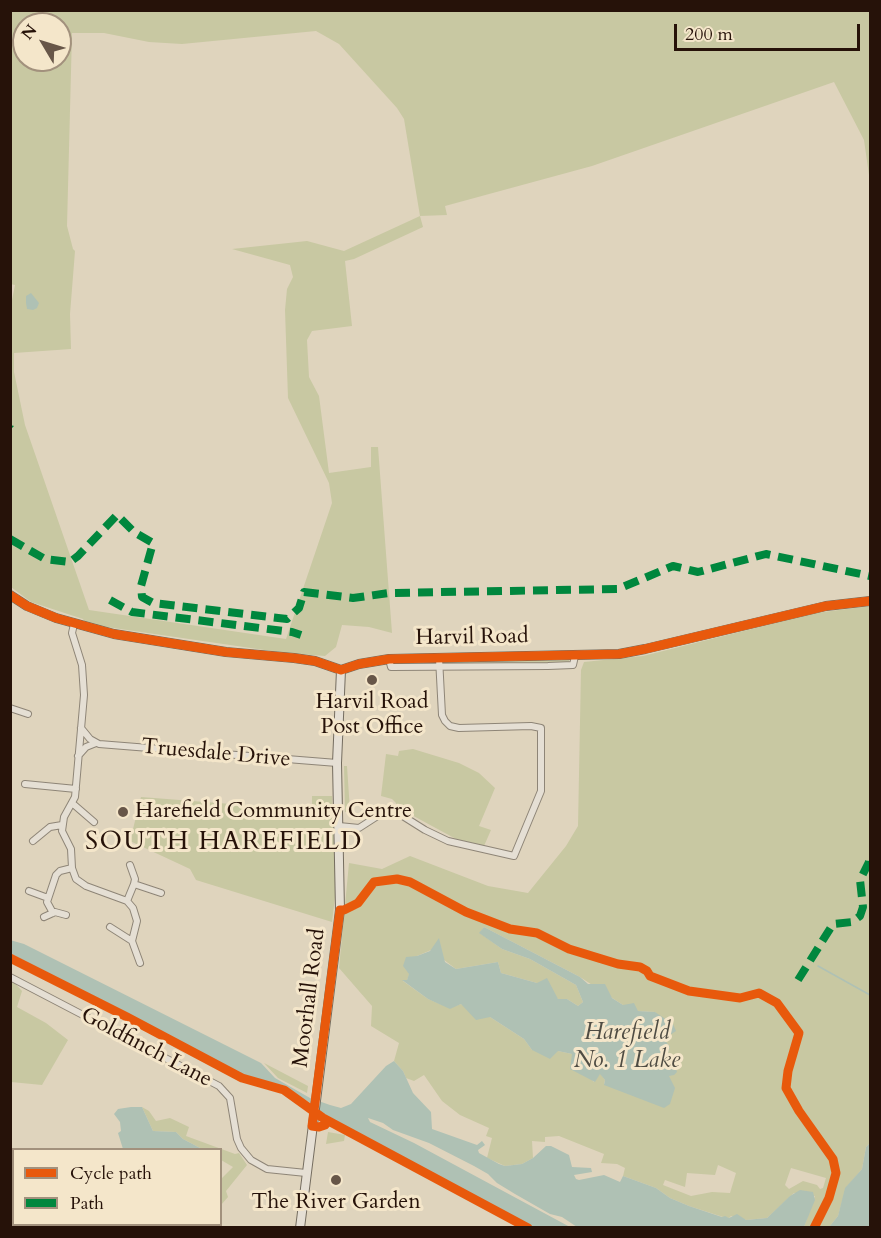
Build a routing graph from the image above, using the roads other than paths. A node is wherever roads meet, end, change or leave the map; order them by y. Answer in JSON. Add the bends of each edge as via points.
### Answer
{"nodes":[{"id":1,"x":10,"y":595,"type":"edge"},
{"id":2,"x":870,"y":601,"type":"edge"},
{"id":3,"x":74,"y":624,"type":"junction"},
{"id":4,"x":440,"y":662,"type":"junction"},
{"id":5,"x":341,"y":670,"type":"junction"},
{"id":6,"x":10,"y":708,"type":"edge"},
{"id":7,"x":28,"y":714,"type":"dead end"},
{"id":8,"x":81,"y":728,"type":"junction"},
{"id":9,"x":96,"y":743,"type":"junction"},
{"id":10,"x":77,"y":757,"type":"junction"},
{"id":11,"x":337,"y":764,"type":"junction"},
{"id":12,"x":25,"y":784,"type":"dead end"},
{"id":13,"x":76,"y":789,"type":"junction"},
{"id":14,"x":72,"y":803,"type":"junction"},
{"id":15,"x":94,"y":822,"type":"dead end"},
{"id":16,"x":62,"y":825,"type":"junction"},
{"id":17,"x":339,"y":826,"type":"junction"},
{"id":18,"x":33,"y":841,"type":"dead end"},
{"id":19,"x":130,"y":864,"type":"dead end"},
{"id":20,"x":72,"y":868,"type":"junction"},
{"id":21,"x":134,"y":884,"type":"junction"},
{"id":22,"x":29,"y":891,"type":"dead end"},
{"id":23,"x":161,"y":893,"type":"dead end"},
{"id":24,"x":48,"y":898,"type":"junction"},
{"id":25,"x":127,"y":901,"type":"junction"},
{"id":26,"x":53,"y":913,"type":"junction"},
{"id":27,"x":66,"y":915,"type":"dead end"},
{"id":28,"x":44,"y":917,"type":"dead end"},
{"id":29,"x":110,"y":927,"type":"dead end"},
{"id":30,"x":132,"y":941,"type":"junction"},
{"id":31,"x":140,"y":963,"type":"dead end"},
{"id":32,"x":10,"y":977,"type":"edge"},
{"id":33,"x":306,"y":1173,"type":"junction"},
{"id":34,"x":300,"y":1227,"type":"edge"}],
"edges":[{"from":1,"to":3,"type":"street","via":[[39,612]]},
{"from":2,"to":4,"type":"street","name":"Harvil Road","via":[[818,608],[619,654]]},
{"from":3,"to":5,"type":"street","via":[[226,652],[294,658]]},
{"from":3,"to":8,"type":"street","via":[[72,633],[84,680]]},
{"from":4,"to":5,"type":"street","name":"Harvil Road","via":[[389,659]]},
{"from":4,"to":17,"type":"street","via":[[442,715],[450,726],[541,728],[541,791],[514,856],[448,841],[390,808],[359,828]]},
{"from":5,"to":11,"type":"street","name":"Moorhall Road"},
{"from":6,"to":7,"type":"street"},
{"from":8,"to":9,"type":"street"},
{"from":8,"to":10,"type":"street"},
{"from":9,"to":10,"type":"street"},
{"from":9,"to":11,"type":"street","name":"Truesdale Drive"},
{"from":10,"to":13,"type":"street"},
{"from":11,"to":17,"type":"street","name":"Moorhall Road"},
{"from":12,"to":13,"type":"street"},
{"from":13,"to":14,"type":"street"},
{"from":14,"to":15,"type":"street"},
{"from":14,"to":16,"type":"street"},
{"from":16,"to":18,"type":"street","via":[[50,827]]},
{"from":16,"to":20,"type":"street","via":[[72,849]]},
{"from":17,"to":33,"type":"street","name":"Moorhall Road","via":[[340,910]]},
{"from":19,"to":21,"type":"street"},
{"from":20,"to":24,"type":"street","via":[[56,875]]},
{"from":20,"to":25,"type":"street","via":[[80,883]]},
{"from":21,"to":23,"type":"street"},
{"from":21,"to":25,"type":"street"},
{"from":22,"to":24,"type":"street"},
{"from":24,"to":26,"type":"street"},
{"from":25,"to":30,"type":"street","via":[[137,921]]},
{"from":26,"to":27,"type":"street"},
{"from":26,"to":28,"type":"street"},
{"from":29,"to":30,"type":"street"},
{"from":30,"to":31,"type":"street"},
{"from":32,"to":33,"type":"street","name":"Goldfinch Lane","via":[[219,1086],[230,1098],[237,1139],[251,1160],[267,1169]]},
{"from":33,"to":34,"type":"street","name":"Moorhall Road"}]}
